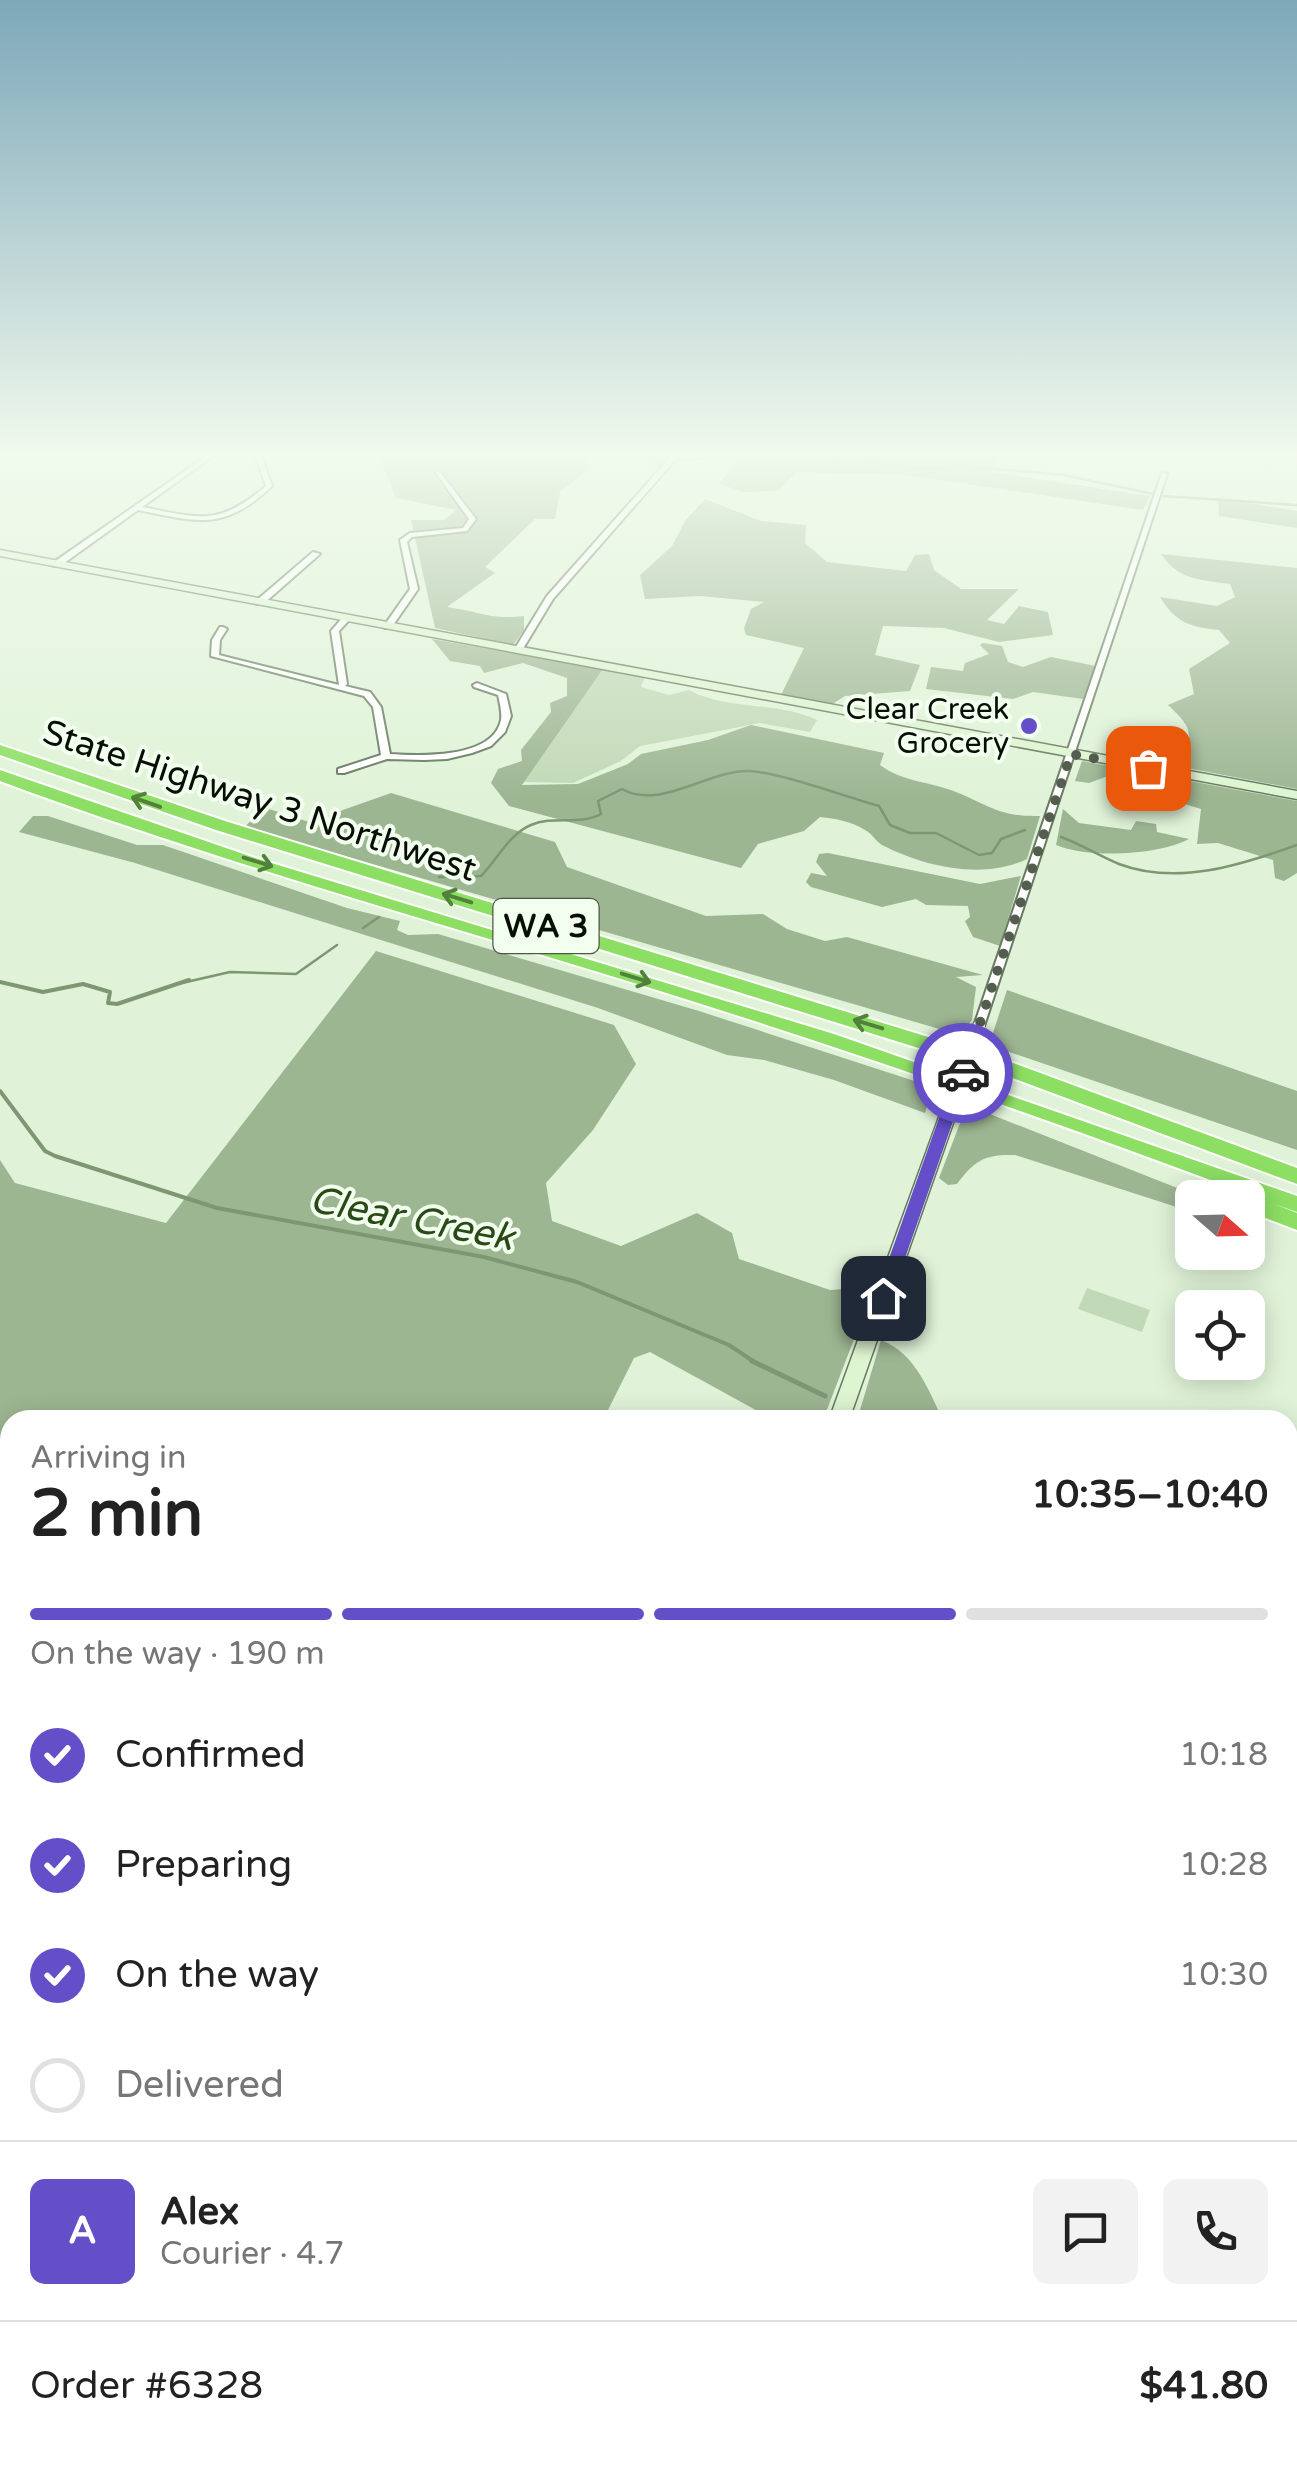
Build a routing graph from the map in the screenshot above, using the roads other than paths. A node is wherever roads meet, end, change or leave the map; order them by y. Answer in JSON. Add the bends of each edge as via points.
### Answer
{"nodes":[{"id":1,"x":75,"y":567,"type":"edge"},
{"id":2,"x":300,"y":567,"type":"edge"},
{"id":3,"x":409,"y":567,"type":"edge"},
{"id":4,"x":577,"y":567,"type":"edge"},
{"id":5,"x":1133,"y":567,"type":"edge"},
{"id":6,"x":260,"y":602,"type":"junction"},
{"id":7,"x":347,"y":618,"type":"junction"},
{"id":8,"x":388,"y":626,"type":"junction"},
{"id":9,"x":223,"y":629,"type":"dead end"},
{"id":10,"x":518,"y":650,"type":"junction"},
{"id":11,"x":343,"y":684,"type":"junction"},
{"id":12,"x":478,"y":685,"type":"dead end"},
{"id":13,"x":0,"y":750,"type":"edge"},
{"id":14,"x":1071,"y":754,"type":"junction"},
{"id":15,"x":386,"y":756,"type":"junction"},
{"id":16,"x":340,"y":771,"type":"dead end"},
{"id":17,"x":0,"y":775,"type":"edge"},
{"id":18,"x":1297,"y":795,"type":"edge"},
{"id":19,"x":971,"y":1088,"type":"junction"},
{"id":20,"x":1094,"y":1099,"type":"junction"},
{"id":21,"x":951,"y":1106,"type":"joint"},
{"id":22,"x":1297,"y":1167,"type":"edge"},
{"id":23,"x":1297,"y":1176,"type":"edge"},
{"id":24,"x":1194,"y":1180,"type":"edge"},
{"id":25,"x":1297,"y":1204,"type":"edge"},
{"id":26,"x":1265,"y":1209,"type":"edge"},
{"id":27,"x":1297,"y":1222,"type":"edge"},
{"id":28,"x":843,"y":1410,"type":"edge"}],
"edges":[{"from":1,"to":6,"type":"main road"},
{"from":2,"to":6,"type":"street"},
{"from":3,"to":8,"type":"street","via":[[414,589]]},
{"from":4,"to":10,"type":"street"},
{"from":5,"to":14,"type":"street"},
{"from":6,"to":7,"type":"main road"},
{"from":7,"to":8,"type":"main road"},
{"from":7,"to":11,"type":"street","via":[[335,631]]},
{"from":8,"to":10,"type":"main road"},
{"from":9,"to":11,"type":"street","via":[[215,656]]},
{"from":10,"to":14,"type":"main road"},
{"from":11,"to":15,"type":"street","via":[[367,694],[377,707]]},
{"from":12,"to":15,"type":"street","via":[[502,694],[508,710],[486,742],[448,759]]},
{"from":20,"to":13,"type":"highway","name":"State Highway 3 Northwest","number":"WA 3","one_way":true,"via":[[177,812]]},
{"from":14,"to":18,"type":"main road"},
{"from":14,"to":21,"type":"street","bridge":true},
{"from":15,"to":16,"type":"street"},
{"from":17,"to":19,"type":"highway","name":"State Highway 3 Northwest","number":"WA 3","one_way":true},
{"from":19,"to":24,"type":"highway"},
{"from":19,"to":25,"type":"highway","name":"State Highway 3 Northwest","number":"WA 3"},
{"from":20,"to":22,"type":"highway"},
{"from":20,"to":23,"type":"highway","name":"State Highway 3 Northwest","number":"WA 3"},
{"from":21,"to":28,"type":"main road"},
{"from":26,"to":27,"type":"highway"}]}
